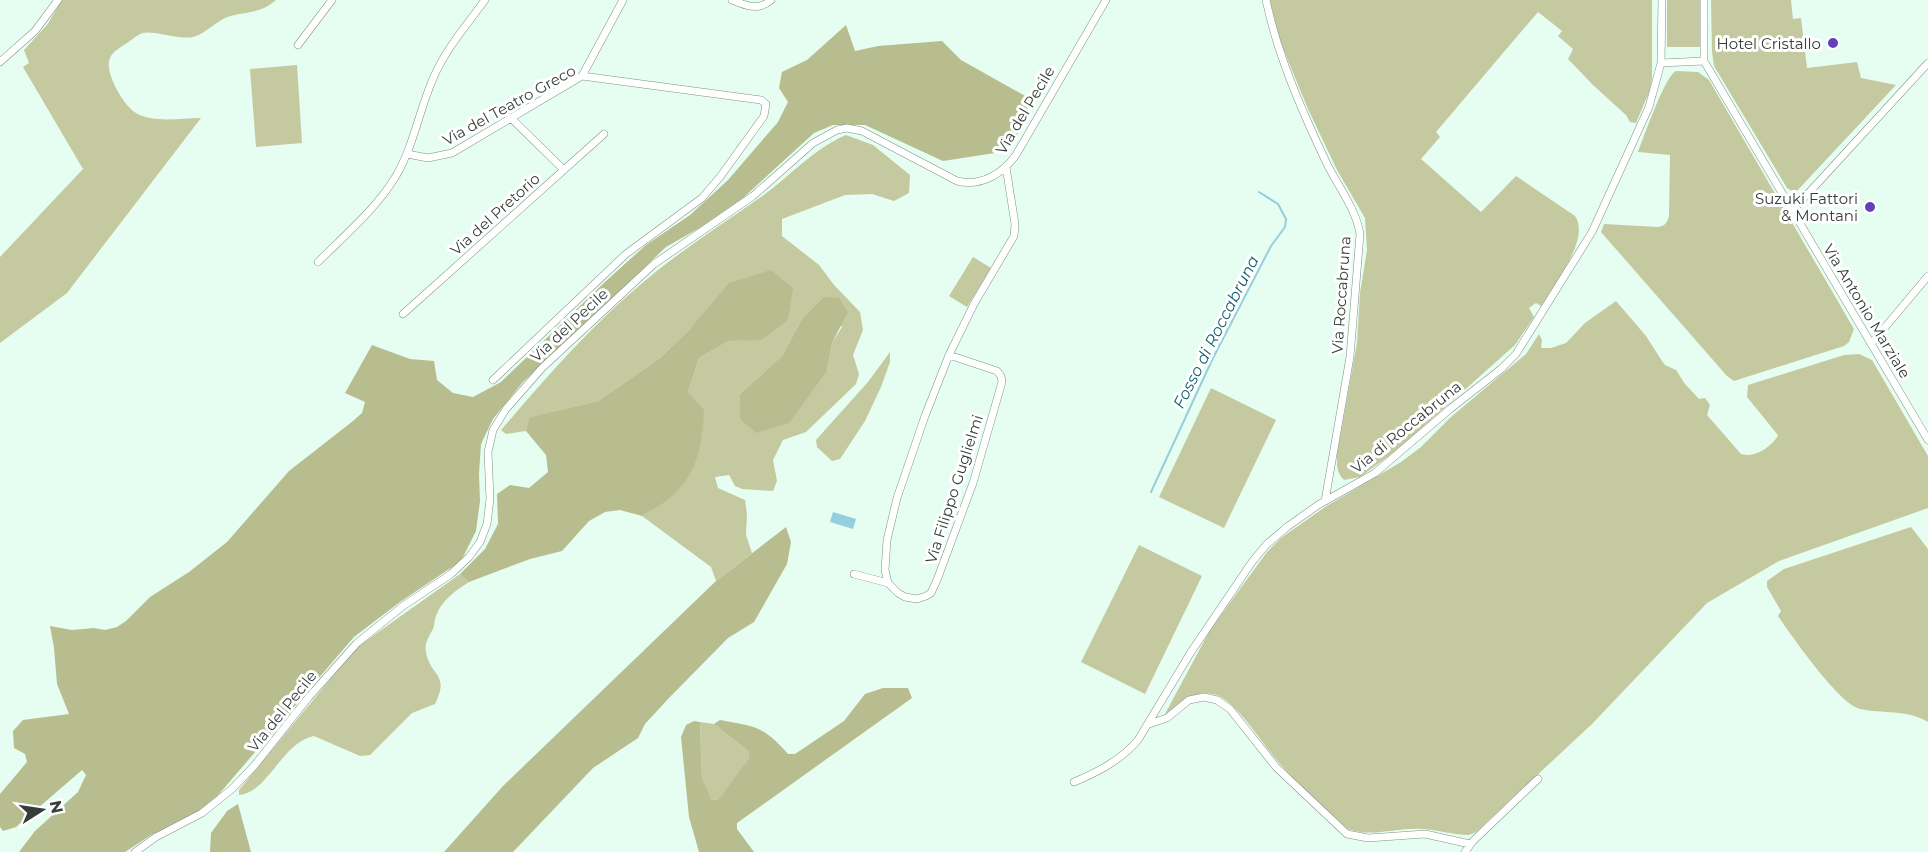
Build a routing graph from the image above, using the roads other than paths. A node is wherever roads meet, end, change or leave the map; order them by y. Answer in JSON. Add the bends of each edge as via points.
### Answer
{"nodes":[{"id":1,"x":58,"y":0,"type":"edge"},
{"id":2,"x":332,"y":0,"type":"edge"},
{"id":3,"x":485,"y":0,"type":"edge"},
{"id":4,"x":623,"y":0,"type":"edge"},
{"id":5,"x":732,"y":0,"type":"edge"},
{"id":6,"x":771,"y":0,"type":"edge"},
{"id":7,"x":1106,"y":0,"type":"edge"},
{"id":8,"x":1266,"y":0,"type":"edge"},
{"id":9,"x":1662,"y":0,"type":"edge"},
{"id":10,"x":1704,"y":0,"type":"edge"},
{"id":11,"x":298,"y":45,"type":"dead end"},
{"id":12,"x":1704,"y":61,"type":"junction"},
{"id":13,"x":0,"y":62,"type":"edge"},
{"id":14,"x":1661,"y":63,"type":"junction"},
{"id":15,"x":1928,"y":63,"type":"edge"},
{"id":16,"x":582,"y":76,"type":"junction"},
{"id":17,"x":766,"y":104,"type":"joint"},
{"id":18,"x":510,"y":117,"type":"junction"},
{"id":19,"x":604,"y":134,"type":"dead end"},
{"id":20,"x":406,"y":154,"type":"junction"},
{"id":21,"x":1006,"y":167,"type":"junction"},
{"id":22,"x":564,"y":171,"type":"junction"},
{"id":23,"x":1792,"y":211,"type":"junction"},
{"id":24,"x":318,"y":262,"type":"dead end"},
{"id":25,"x":1928,"y":276,"type":"edge"},
{"id":26,"x":403,"y":314,"type":"dead end"},
{"id":27,"x":1871,"y":344,"type":"junction"},
{"id":28,"x":949,"y":355,"type":"junction"},
{"id":29,"x":493,"y":380,"type":"dead end"},
{"id":30,"x":1928,"y":440,"type":"edge"},
{"id":31,"x":1325,"y":501,"type":"junction"},
{"id":32,"x":854,"y":574,"type":"dead end"},
{"id":33,"x":888,"y":583,"type":"junction"},
{"id":34,"x":1149,"y":724,"type":"junction"},
{"id":35,"x":1538,"y":779,"type":"dead end"},
{"id":36,"x":1074,"y":782,"type":"dead end"},
{"id":37,"x":1470,"y":844,"type":"junction"},
{"id":38,"x":135,"y":852,"type":"edge"},
{"id":39,"x":1465,"y":852,"type":"edge"}],
"edges":[{"from":1,"to":13,"type":"street","via":[[35,32]]},
{"from":2,"to":11,"type":"street"},
{"from":3,"to":20,"type":"street","via":[[437,70]]},
{"from":4,"to":16,"type":"street"},
{"from":5,"to":6,"type":"street","via":[[756,7]]},
{"from":7,"to":21,"type":"street","name":"Via del Pecile"},
{"from":8,"to":31,"type":"street","name":"Via Roccabruna","via":[[1291,82],[1330,171],[1357,220],[1360,234],[1350,362]]},
{"from":9,"to":14,"type":"street","name":"Via di Roccabruna"},
{"from":10,"to":12,"type":"street"},
{"from":12,"to":14,"type":"street"},
{"from":12,"to":23,"type":"street","name":"Via Antonio Marziale"},
{"from":14,"to":31,"type":"street","name":"Via di Roccabruna","via":[[1649,107],[1596,223],[1516,354],[1376,473]]},
{"from":15,"to":23,"type":"street"},
{"from":16,"to":17,"type":"street","name":"Via del Teatro Greco","via":[[761,99]]},
{"from":16,"to":18,"type":"street","name":"Via del Teatro Greco"},
{"from":17,"to":29,"type":"street","name":"Via del Pecile","via":[[764,116],[702,198],[626,254]]},
{"from":18,"to":20,"type":"street","name":"Via del Teatro Greco","via":[[452,153],[428,158]]},
{"from":18,"to":22,"type":"street"},
{"from":19,"to":22,"type":"street","name":"Via del Pretorio"},
{"from":20,"to":24,"type":"street","via":[[379,200]]},
{"from":21,"to":28,"type":"street","via":[[1014,236]]},
{"from":21,"to":38,"type":"street","name":"Via del Pecile","via":[[986,180],[962,183],[862,131],[837,130],[813,143],[747,200],[664,256],[542,368],[496,423],[488,452],[487,524],[466,561],[357,644],[232,789],[202,813]]},
{"from":22,"to":26,"type":"street","name":"Via del Pretorio"},
{"from":23,"to":27,"type":"street","name":"Via Antonio Marziale"},
{"from":25,"to":27,"type":"street"},
{"from":27,"to":30,"type":"street","name":"Via Antonio Marziale"},
{"from":28,"to":33,"type":"street","via":[[893,514],[885,558]]},
{"from":28,"to":33,"type":"street","name":"Via Filippo Guglielmi","via":[[999,372],[1002,382],[968,501],[934,587],[926,596],[912,598],[898,593]]},
{"from":31,"to":34,"type":"street","name":"Via di Roccabruna","via":[[1279,533],[1252,562],[1191,652]]},
{"from":32,"to":33,"type":"street"},
{"from":34,"to":36,"type":"street","name":"Via di Roccabruna","via":[[1119,758]]},
{"from":34,"to":37,"type":"street","via":[[1167,718],[1185,702],[1207,697],[1217,700],[1230,709],[1276,767],[1347,834],[1368,838],[1425,834]]},
{"from":35,"to":37,"type":"street"},
{"from":37,"to":39,"type":"street"}]}
